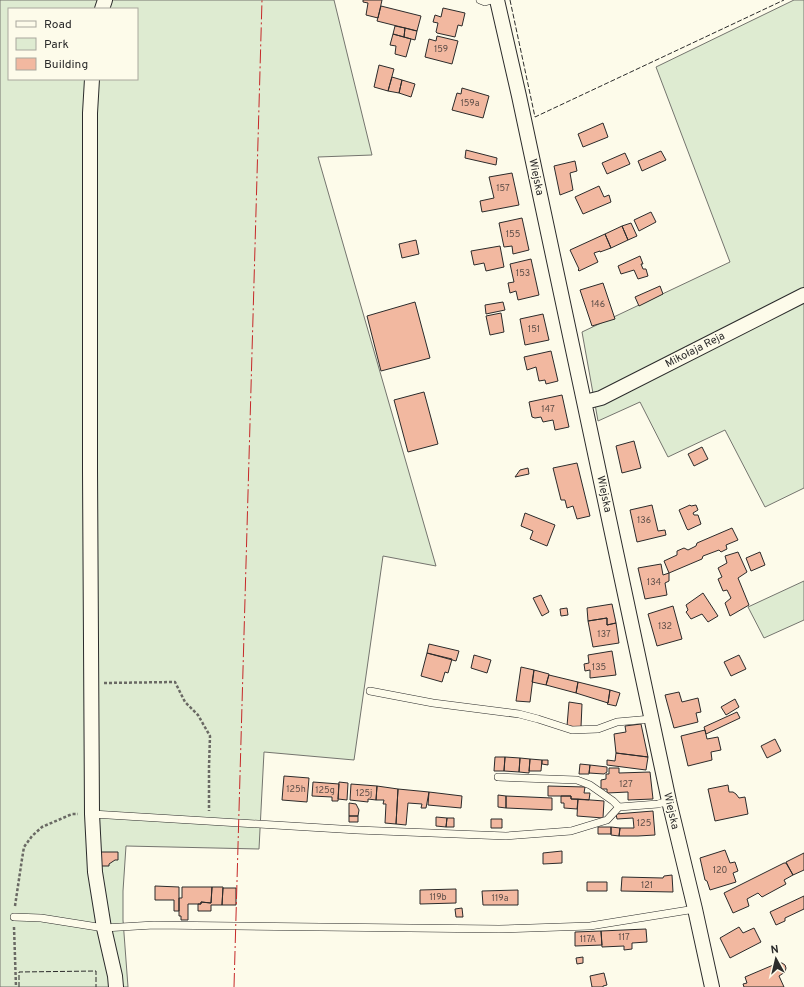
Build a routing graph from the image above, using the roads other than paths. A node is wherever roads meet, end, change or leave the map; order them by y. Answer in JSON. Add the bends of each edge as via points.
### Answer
{"nodes":[{"id":1,"x":480,"y":0,"type":"edge"},
{"id":2,"x":492,"y":0,"type":"edge"},
{"id":3,"x":498,"y":0,"type":"edge"},
{"id":4,"x":92,"y":80,"type":"edge"},
{"id":5,"x":804,"y":295,"type":"edge"},
{"id":6,"x":585,"y":402,"type":"junction"},
{"id":7,"x":370,"y":691,"type":"dead end"},
{"id":8,"x":651,"y":719,"type":"junction"},
{"id":9,"x":498,"y":777,"type":"dead end"},
{"id":10,"x":669,"y":802,"type":"junction"},
{"id":11,"x":619,"y":808,"type":"junction"},
{"id":12,"x":92,"y":814,"type":"junction"},
{"id":13,"x":695,"y":910,"type":"junction"},
{"id":14,"x":14,"y":917,"type":"road end"},
{"id":15,"x":104,"y":928,"type":"junction"},
{"id":16,"x":116,"y":987,"type":"edge"},
{"id":17,"x":712,"y":987,"type":"edge"}],
"edges":[{"from":1,"to":2,"type":"lane"},
{"from":3,"to":6,"type":"street","name":"Wiejska"},
{"from":4,"to":12,"type":"street"},
{"from":5,"to":6,"type":"street","name":"Mikołaja Reja","via":[[601,398]]},
{"from":6,"to":8,"type":"street","name":"Wiejska"},
{"from":7,"to":8,"type":"lane","via":[[433,703],[519,714],[572,730],[598,729],[617,722]]},
{"from":8,"to":10,"type":"street","name":"Wiejska"},
{"from":9,"to":11,"type":"lane","via":[[577,780],[590,785]]},
{"from":10,"to":11,"type":"lane"},
{"from":10,"to":13,"type":"street","name":"Wiejska"},
{"from":11,"to":12,"type":"lane","via":[[607,820],[571,831],[506,836]]},
{"from":12,"to":15,"type":"street","via":[[94,872]]},
{"from":13,"to":15,"type":"lane","via":[[590,926],[507,929],[154,925]]},
{"from":13,"to":17,"type":"street","name":"Wiejska"},
{"from":14,"to":15,"type":"lane","via":[[41,918]]},
{"from":15,"to":16,"type":"street"}]}
